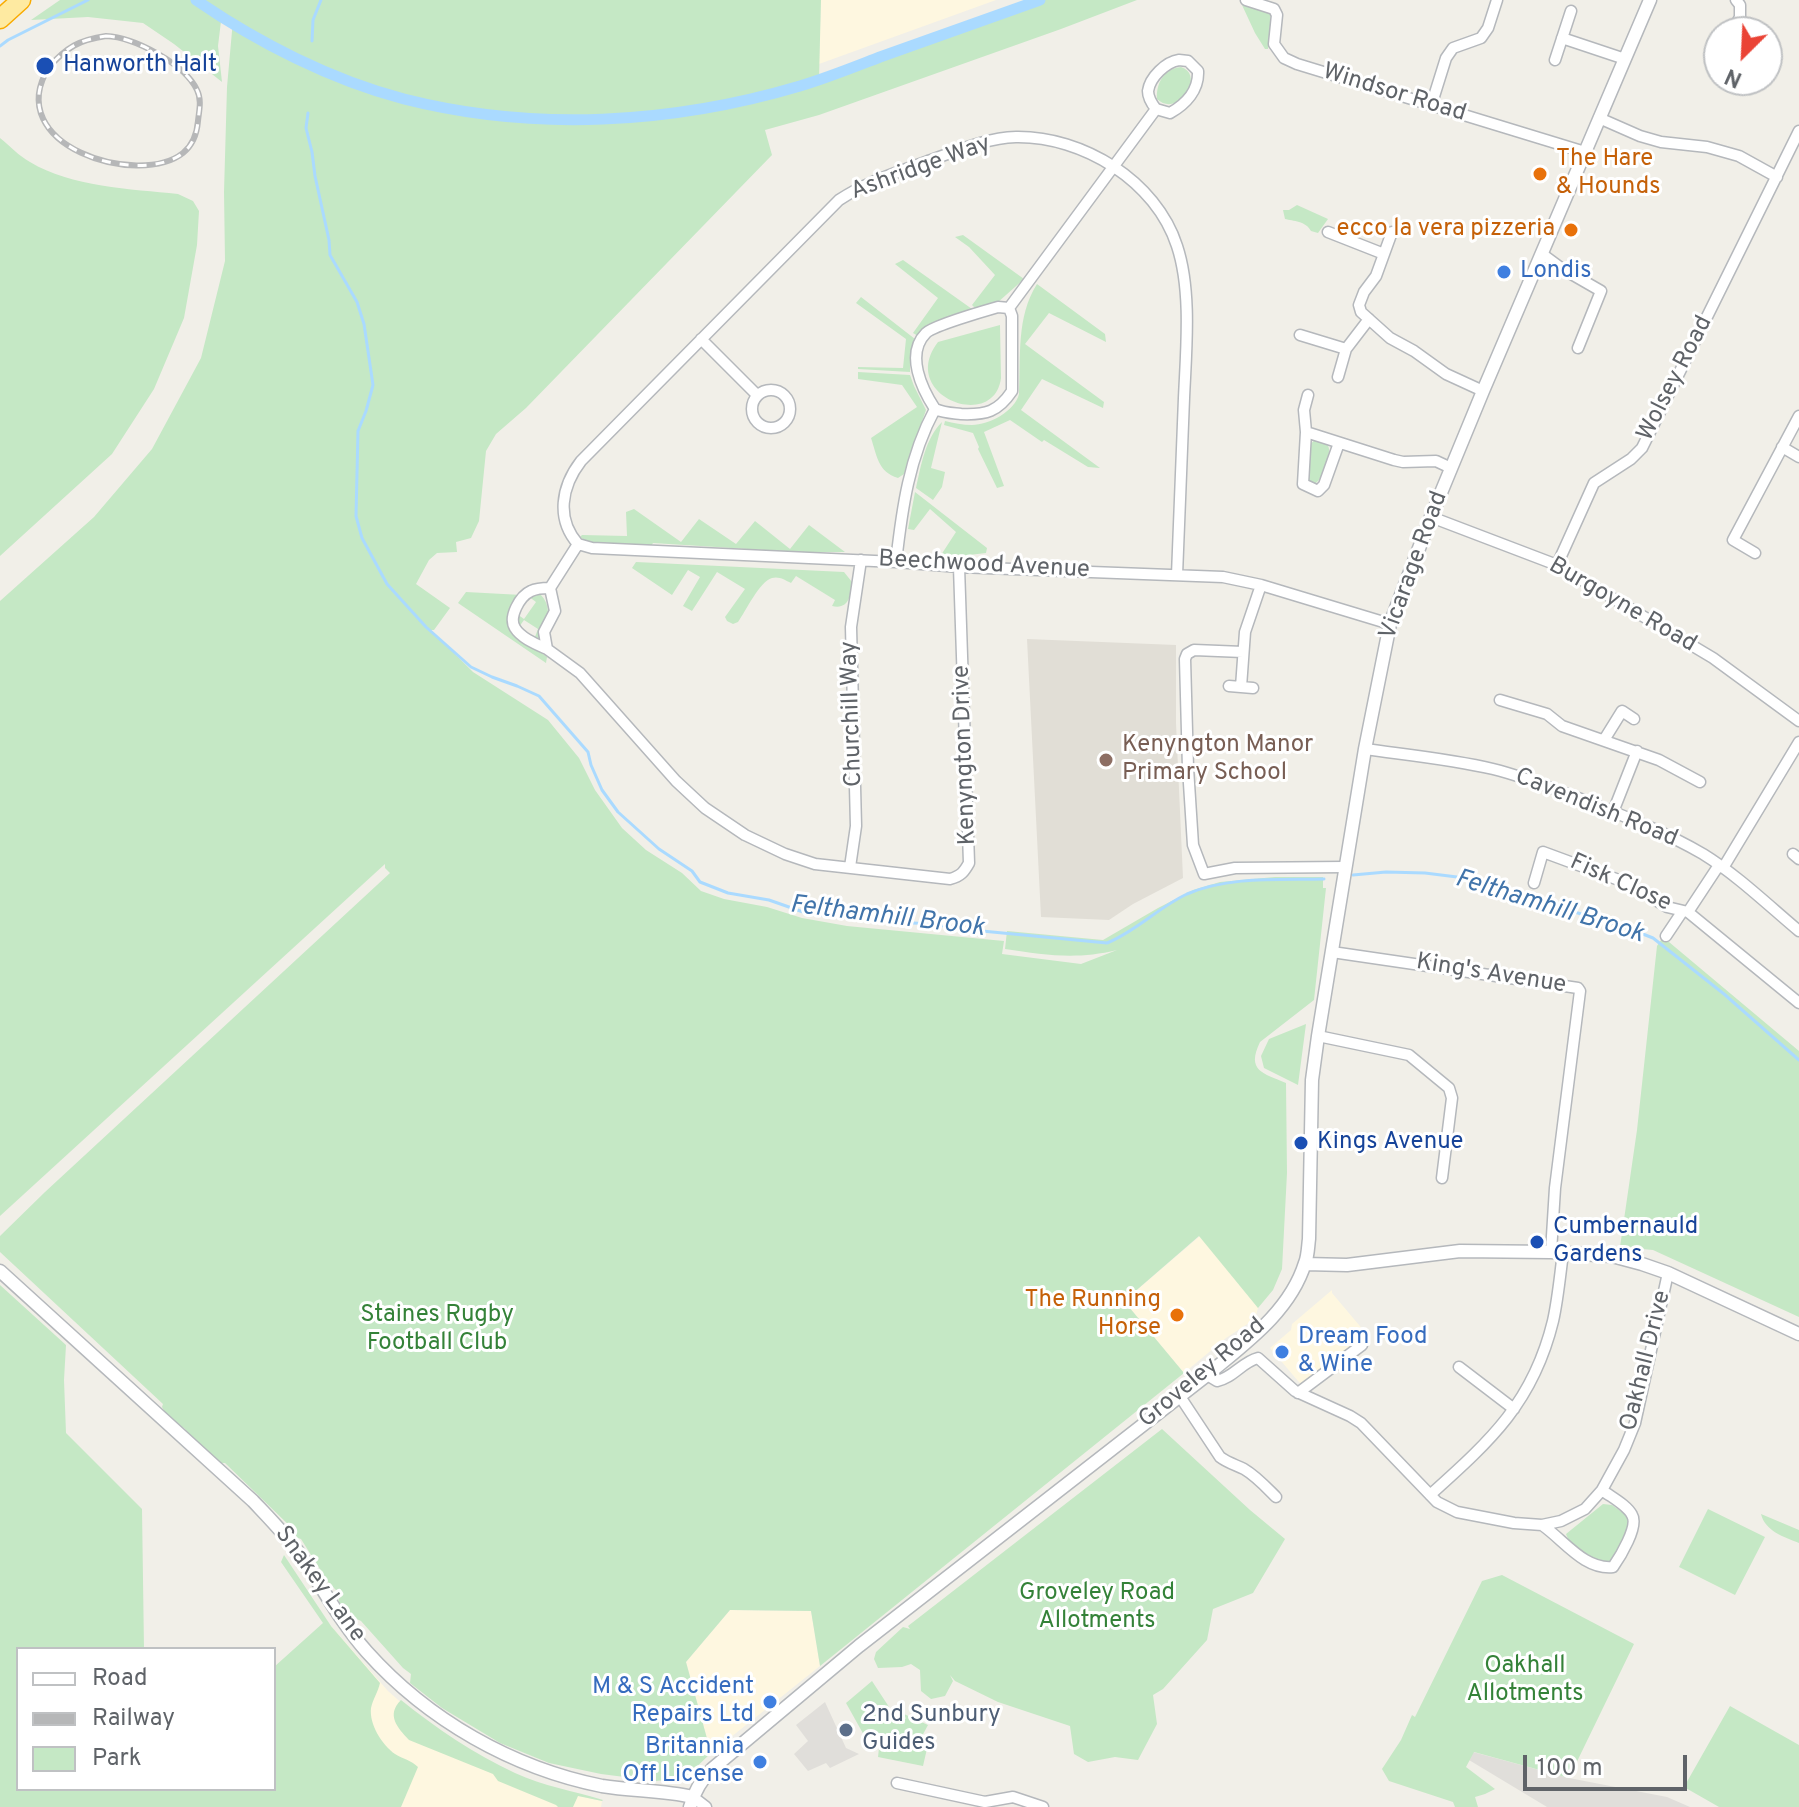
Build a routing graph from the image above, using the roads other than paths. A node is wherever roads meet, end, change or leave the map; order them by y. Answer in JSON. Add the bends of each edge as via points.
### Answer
{"nodes":[{"id":1,"x":21,"y":0,"type":"edge"},
{"id":2,"x":1246,"y":0,"type":"edge"},
{"id":3,"x":1497,"y":0,"type":"edge"},
{"id":4,"x":1650,"y":0,"type":"edge"},
{"id":5,"x":1571,"y":11,"type":"dead end"},
{"id":6,"x":0,"y":19,"type":"edge"},
{"id":7,"x":1562,"y":38,"type":"junction"},
{"id":8,"x":1625,"y":59,"type":"junction"},
{"id":9,"x":1555,"y":60,"type":"dead end"},
{"id":10,"x":1431,"y":106,"type":"junction"},
{"id":11,"x":1156,"y":109,"type":"junction"},
{"id":12,"x":1599,"y":118,"type":"junction"},
{"id":13,"x":1799,"y":131,"type":"edge"},
{"id":14,"x":1585,"y":152,"type":"junction"},
{"id":15,"x":1114,"y":167,"type":"junction"},
{"id":16,"x":1777,"y":177,"type":"junction"},
{"id":17,"x":1328,"y":232,"type":"dead end"},
{"id":18,"x":1392,"y":232,"type":"dead end"},
{"id":19,"x":1384,"y":254,"type":"junction"},
{"id":20,"x":1542,"y":254,"type":"junction"},
{"id":21,"x":1009,"y":308,"type":"junction"},
{"id":22,"x":1369,"y":319,"type":"junction"},
{"id":23,"x":1300,"y":335,"type":"dead end"},
{"id":24,"x":701,"y":339,"type":"junction"},
{"id":25,"x":1578,"y":348,"type":"dead end"},
{"id":26,"x":1346,"y":349,"type":"junction"},
{"id":27,"x":1338,"y":377,"type":"dead end"},
{"id":28,"x":1483,"y":391,"type":"junction"},
{"id":29,"x":757,"y":395,"type":"dead end"},
{"id":30,"x":1308,"y":395,"type":"dead end"},
{"id":31,"x":935,"y":409,"type":"junction"},
{"id":32,"x":1799,"y":416,"type":"edge"},
{"id":33,"x":1306,"y":432,"type":"junction"},
{"id":34,"x":1339,"y":443,"type":"junction"},
{"id":35,"x":1782,"y":447,"type":"junction"},
{"id":36,"x":1799,"y":457,"type":"edge"},
{"id":37,"x":1451,"y":468,"type":"junction"},
{"id":38,"x":1431,"y":517,"type":"junction"},
{"id":39,"x":576,"y":542,"type":"junction"},
{"id":40,"x":1755,"y":553,"type":"dead end"},
{"id":41,"x":861,"y":560,"type":"junction"},
{"id":42,"x":896,"y":562,"type":"junction"},
{"id":43,"x":1557,"y":565,"type":"junction"},
{"id":44,"x":959,"y":567,"type":"junction"},
{"id":45,"x":1177,"y":575,"type":"junction"},
{"id":46,"x":1261,"y":585,"type":"junction"},
{"id":47,"x":550,"y":588,"type":"junction"},
{"id":48,"x":1390,"y":624,"type":"junction"},
{"id":49,"x":547,"y":649,"type":"junction"},
{"id":50,"x":1243,"y":652,"type":"junction"},
{"id":51,"x":1229,"y":686,"type":"dead end"},
{"id":52,"x":1241,"y":687,"type":"junction"},
{"id":53,"x":1253,"y":688,"type":"dead end"},
{"id":54,"x":1500,"y":700,"type":"dead end"},
{"id":55,"x":1634,"y":719,"type":"dead end"},
{"id":56,"x":1799,"y":721,"type":"edge"},
{"id":57,"x":1604,"y":740,"type":"junction"},
{"id":58,"x":1799,"y":742,"type":"edge"},
{"id":59,"x":1365,"y":749,"type":"junction"},
{"id":60,"x":1637,"y":751,"type":"junction"},
{"id":61,"x":1700,"y":782,"type":"dead end"},
{"id":62,"x":1613,"y":812,"type":"junction"},
{"id":63,"x":1721,"y":866,"type":"junction"},
{"id":64,"x":850,"y":867,"type":"junction"},
{"id":65,"x":1345,"y":867,"type":"junction"},
{"id":66,"x":1534,"y":883,"type":"dead end"},
{"id":67,"x":1685,"y":912,"type":"junction"},
{"id":68,"x":1799,"y":931,"type":"edge"},
{"id":69,"x":1666,"y":936,"type":"dead end"},
{"id":70,"x":1332,"y":952,"type":"junction"},
{"id":71,"x":1799,"y":1003,"type":"edge"},
{"id":72,"x":1318,"y":1036,"type":"junction"},
{"id":73,"x":1442,"y":1178,"type":"dead end"},
{"id":74,"x":1557,"y":1252,"type":"junction"},
{"id":75,"x":1305,"y":1264,"type":"junction"},
{"id":76,"x":0,"y":1271,"type":"edge"},
{"id":77,"x":1668,"y":1273,"type":"junction"},
{"id":78,"x":1799,"y":1334,"type":"edge"},
{"id":79,"x":1362,"y":1345,"type":"dead end"},
{"id":80,"x":1459,"y":1367,"type":"dead end"},
{"id":81,"x":1207,"y":1375,"type":"junction"},
{"id":82,"x":1298,"y":1393,"type":"junction"},
{"id":83,"x":1179,"y":1395,"type":"junction"},
{"id":84,"x":1514,"y":1409,"type":"junction"},
{"id":85,"x":1602,"y":1490,"type":"junction"},
{"id":86,"x":1430,"y":1495,"type":"junction"},
{"id":87,"x":1276,"y":1497,"type":"dead end"},
{"id":88,"x":1536,"y":1524,"type":"junction"},
{"id":89,"x":897,"y":1783,"type":"dead end"},
{"id":90,"x":692,"y":1802,"type":"edge"},
{"id":91,"x":706,"y":1807,"type":"edge"},
{"id":92,"x":1043,"y":1807,"type":"edge"}],
"edges":[{"from":1,"to":6,"type":"highway"},
{"from":2,"to":10,"type":"street","name":"Windsor Road","via":[[1274,9],[1274,44],[1284,58]]},
{"from":3,"to":10,"type":"street","via":[[1481,38],[1453,48],[1446,58]]},
{"from":4,"to":8,"type":"street","name":"Vicarage Road"},
{"from":5,"to":7,"type":"street"},
{"from":7,"to":8,"type":"street"},
{"from":7,"to":9,"type":"street"},
{"from":8,"to":12,"type":"street","name":"Vicarage Road"},
{"from":10,"to":14,"type":"street","name":"Windsor Road"},
{"from":11,"to":11,"type":"street","via":[[1170,113],[1188,98],[1198,78],[1188,61],[1171,62],[1158,72],[1148,89]]},
{"from":11,"to":15,"type":"street"},
{"from":12,"to":14,"type":"street","name":"Vicarage Road"},
{"from":12,"to":16,"type":"street","via":[[1661,142],[1739,156]]},
{"from":13,"to":16,"type":"street","name":"Wolsey Road"},
{"from":14,"to":20,"type":"street","name":"Vicarage Road"},
{"from":15,"to":21,"type":"street"},
{"from":15,"to":24,"type":"street","name":"Ashridge Way","via":[[1044,138],[1014,137],[983,141],[863,185],[839,200]]},
{"from":15,"to":45,"type":"street","name":"Ashridge Way","via":[[1161,213],[1177,246],[1185,289]]},
{"from":16,"to":43,"type":"street","name":"Wolsey Road","via":[[1642,448],[1594,483]]},
{"from":17,"to":19,"type":"street"},
{"from":18,"to":19,"type":"street"},
{"from":19,"to":22,"type":"street","via":[[1359,305]]},
{"from":20,"to":25,"type":"street","via":[[1601,291]]},
{"from":20,"to":28,"type":"street","name":"Vicarage Road"},
{"from":21,"to":31,"type":"street","via":[[928,331],[916,358],[919,379]]},
{"from":21,"to":31,"type":"street","via":[[1012,391],[1005,401],[981,415]]},
{"from":22,"to":26,"type":"street"},
{"from":22,"to":28,"type":"street","via":[[1446,374]]},
{"from":23,"to":26,"type":"street"},
{"from":24,"to":29,"type":"street"},
{"from":24,"to":39,"type":"street","name":"Ashridge Way","via":[[570,475],[565,525]]},
{"from":26,"to":27,"type":"street"},
{"from":28,"to":37,"type":"street","name":"Vicarage Road"},
{"from":30,"to":33,"type":"street"},
{"from":31,"to":42,"type":"street","via":[[913,460]]},
{"from":32,"to":35,"type":"street"},
{"from":33,"to":34,"type":"street"},
{"from":33,"to":34,"type":"street","via":[[1303,484],[1318,491]]},
{"from":34,"to":37,"type":"street","via":[[1394,460],[1436,461]]},
{"from":35,"to":36,"type":"street"},
{"from":35,"to":40,"type":"street","via":[[1733,540]]},
{"from":37,"to":38,"type":"street","name":"Vicarage Road"},
{"from":38,"to":43,"type":"street","name":"Burgoyne Road"},
{"from":38,"to":48,"type":"street","name":"Vicarage Road"},
{"from":39,"to":41,"type":"street","name":"Beechwood Avenue","via":[[592,548]]},
{"from":39,"to":47,"type":"street","name":"Kenyngton Drive"},
{"from":41,"to":42,"type":"street","name":"Beechwood Avenue"},
{"from":41,"to":64,"type":"street","name":"Churchill Way","via":[[851,627],[856,826]]},
{"from":42,"to":44,"type":"street","name":"Beechwood Avenue"},
{"from":43,"to":56,"type":"street","name":"Burgoyne Road","via":[[1713,658]]},
{"from":44,"to":45,"type":"street","name":"Beechwood Avenue"},
{"from":44,"to":64,"type":"street","name":"Kenyngton Drive","via":[[969,863],[950,879]]},
{"from":45,"to":46,"type":"street","name":"Beechwood Avenue"},
{"from":46,"to":48,"type":"street","name":"Beechwood Avenue"},
{"from":46,"to":50,"type":"street"},
{"from":47,"to":49,"type":"street","name":"Kenyngton Drive","via":[[555,611],[544,632]]},
{"from":47,"to":49,"type":"street","name":"Kenyngton Drive","via":[[526,594],[512,621],[528,640]]},
{"from":48,"to":59,"type":"street","name":"Vicarage Road"},
{"from":49,"to":64,"type":"street","name":"Kenyngton Drive","via":[[580,673],[705,808],[785,854]]},
{"from":50,"to":52,"type":"street"},
{"from":50,"to":65,"type":"street","via":[[1194,650],[1185,659],[1193,845],[1204,874],[1235,868]]},
{"from":51,"to":52,"type":"street"},
{"from":52,"to":53,"type":"street"},
{"from":54,"to":57,"type":"street"},
{"from":55,"to":57,"type":"street","via":[[1622,711]]},
{"from":57,"to":60,"type":"street"},
{"from":58,"to":63,"type":"street"},
{"from":59,"to":62,"type":"street","name":"Cavendish Road","via":[[1493,769]]},
{"from":59,"to":65,"type":"street","name":"Vicarage Road"},
{"from":60,"to":61,"type":"street"},
{"from":60,"to":62,"type":"street"},
{"from":62,"to":63,"type":"street","name":"Cavendish Road"},
{"from":63,"to":67,"type":"street"},
{"from":63,"to":68,"type":"street","name":"Cavendish Road"},
{"from":65,"to":70,"type":"street","name":"Vicarage Road"},
{"from":66,"to":67,"type":"street","name":"Fisk Close","via":[[1543,852],[1627,883]]},
{"from":67,"to":69,"type":"street","name":"Fisk Close"},
{"from":67,"to":71,"type":"street"},
{"from":70,"to":72,"type":"street","name":"Vicarage Road"},
{"from":70,"to":74,"type":"street","name":"King's Avenue","via":[[1578,988],[1555,1188]]},
{"from":72,"to":73,"type":"street","via":[[1409,1055],[1449,1088]]},
{"from":72,"to":75,"type":"street","name":"Vicarage Road"},
{"from":74,"to":75,"type":"street","via":[[1460,1251],[1347,1265]]},
{"from":74,"to":77,"type":"street","via":[[1612,1256]]},
{"from":74,"to":84,"type":"street","via":[[1553,1319],[1539,1364]]},
{"from":75,"to":81,"type":"street","name":"Groveley Road","via":[[1262,1329]]},
{"from":76,"to":90,"type":"street","name":"Snakey Lane","via":[[253,1501],[281,1530],[366,1650],[413,1696],[491,1748],[533,1765],[603,1786],[675,1793]]},
{"from":77,"to":78,"type":"street"},
{"from":77,"to":85,"type":"street","name":"Oakhall Drive","via":[[1635,1423]]},
{"from":79,"to":82,"type":"street"},
{"from":80,"to":84,"type":"street"},
{"from":81,"to":82,"type":"street","via":[[1225,1379],[1258,1358]]},
{"from":81,"to":83,"type":"street","name":"Groveley Road"},
{"from":82,"to":86,"type":"street","via":[[1361,1423]]},
{"from":83,"to":87,"type":"street","via":[[1220,1457],[1254,1476]]},
{"from":83,"to":90,"type":"street","name":"Groveley Road","via":[[803,1691],[703,1777]]},
{"from":84,"to":86,"type":"street"},
{"from":85,"to":88,"type":"street","name":"Oakhall Drive","via":[[1585,1509],[1561,1521]]},
{"from":85,"to":88,"type":"street","via":[[1632,1515],[1635,1524],[1613,1567],[1603,1568],[1574,1553]]},
{"from":86,"to":88,"type":"street","via":[[1457,1512]]},
{"from":89,"to":92,"type":"street","via":[[919,1782],[985,1802],[1021,1798]]},
{"from":90,"to":91,"type":"street"}]}
